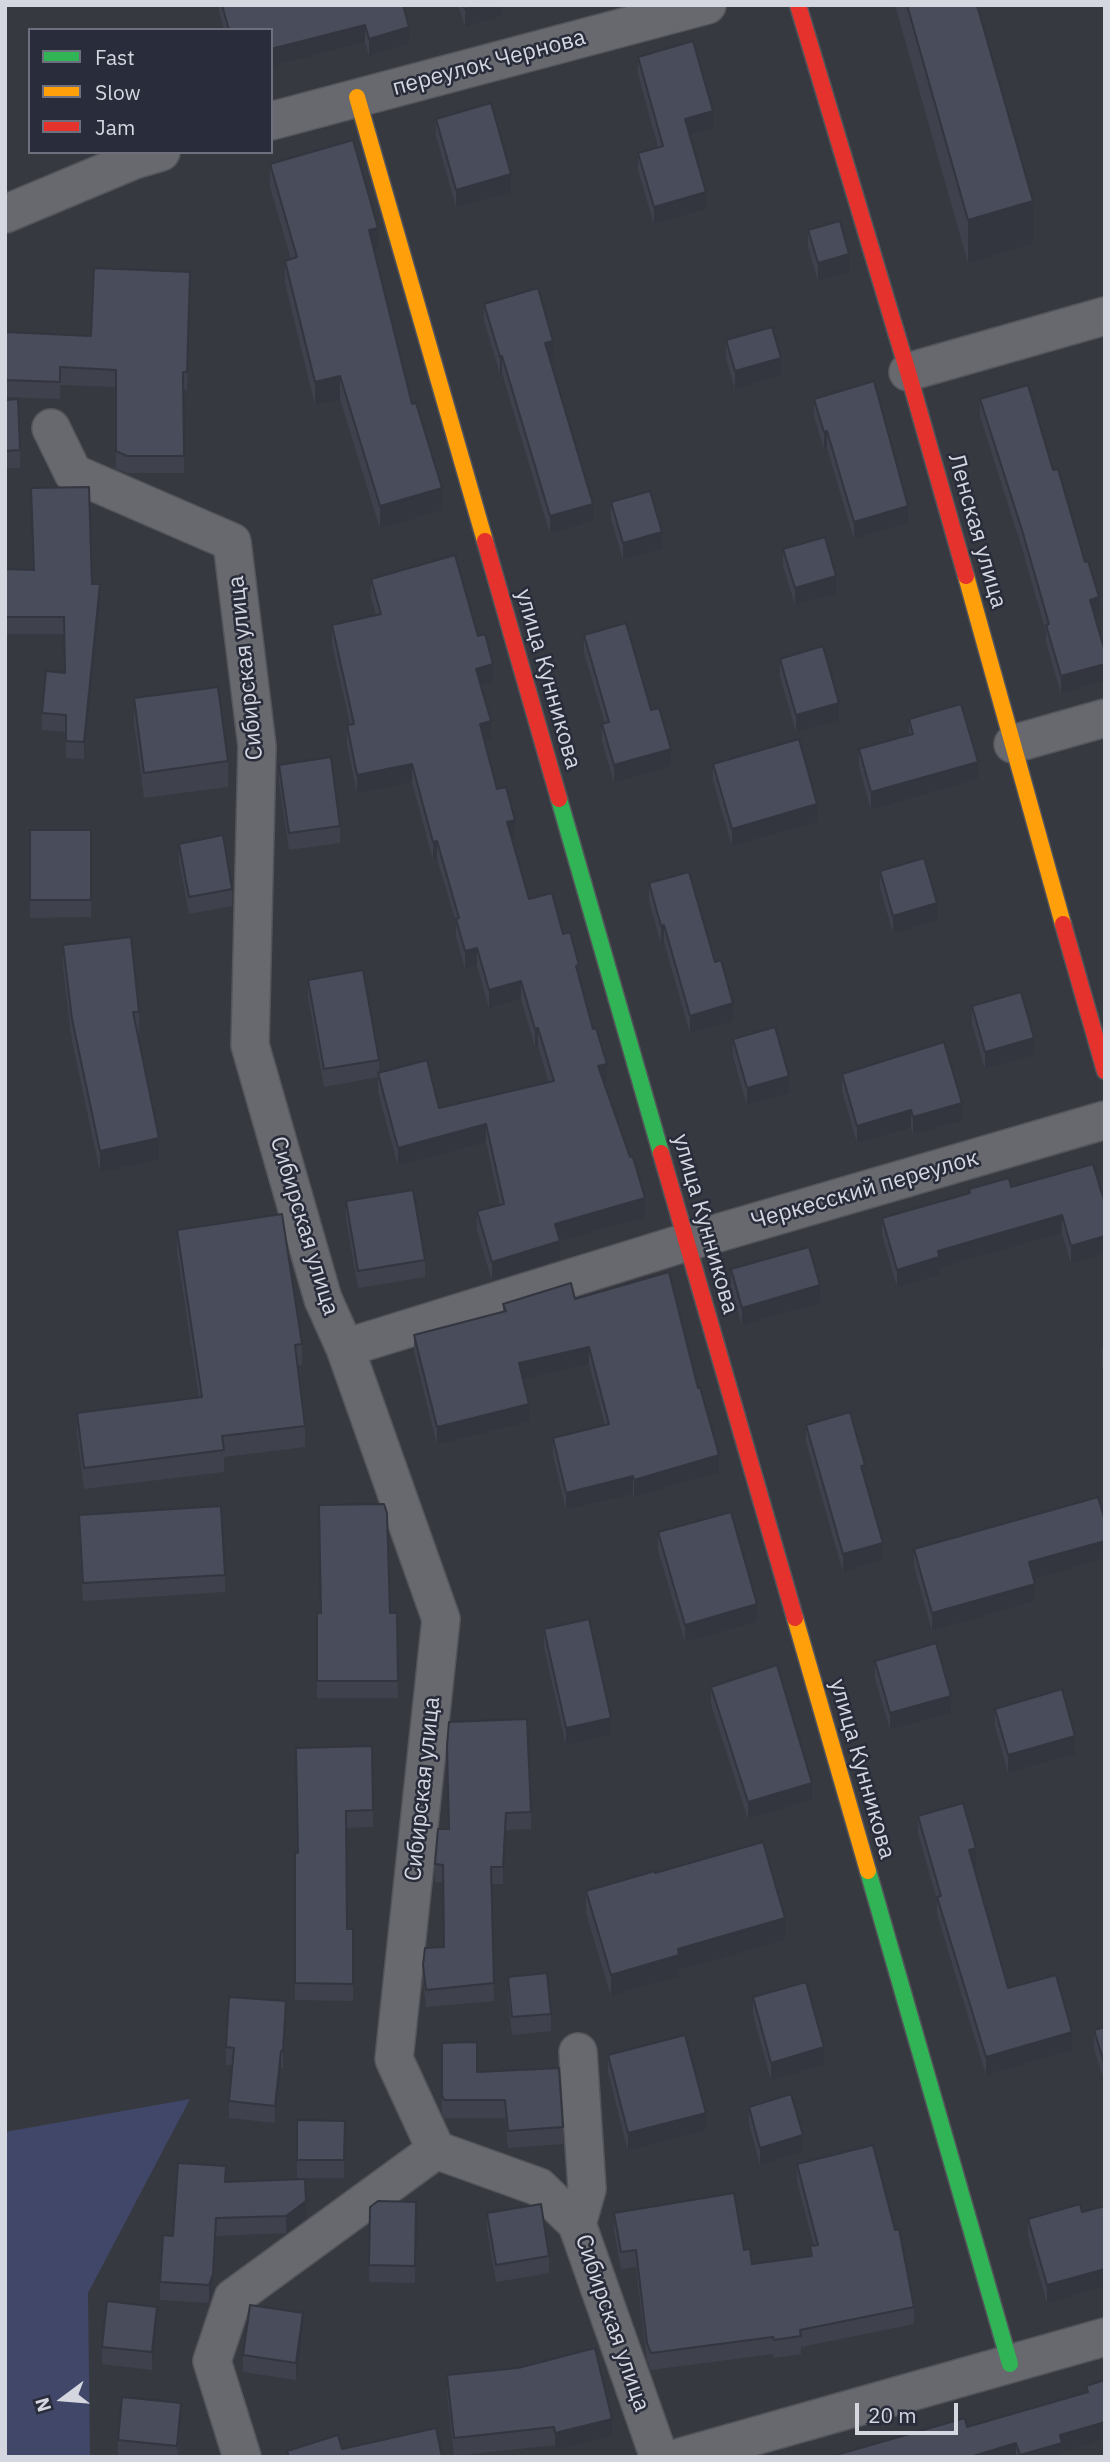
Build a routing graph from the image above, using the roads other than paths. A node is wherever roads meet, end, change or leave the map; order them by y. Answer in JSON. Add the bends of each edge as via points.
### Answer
{"nodes":[{"id":1,"x":707,"y":5,"type":"edge"},
{"id":2,"x":798,"y":5,"type":"edge"},
{"id":3,"x":357,"y":97,"type":"junction"},
{"id":4,"x":273,"y":120,"type":"edge"},
{"id":5,"x":148,"y":156,"type":"edge"},
{"id":6,"x":5,"y":214,"type":"edge"},
{"id":7,"x":1105,"y":316,"type":"edge"},
{"id":8,"x":908,"y":372,"type":"junction"},
{"id":9,"x":51,"y":428,"type":"dead end"},
{"id":10,"x":1105,"y":718,"type":"edge"},
{"id":11,"x":1013,"y":744,"type":"junction"},
{"id":12,"x":1105,"y":1071,"type":"edge"},
{"id":13,"x":1105,"y":1120,"type":"edge"},
{"id":14,"x":687,"y":1242,"type":"junction"},
{"id":15,"x":345,"y":1348,"type":"junction"},
{"id":16,"x":578,"y":2052,"type":"dead end"},
{"id":17,"x":436,"y":2150,"type":"junction"},
{"id":18,"x":577,"y":2224,"type":"junction"},
{"id":19,"x":1105,"y":2337,"type":"edge"},
{"id":20,"x":1010,"y":2364,"type":"junction"},
{"id":21,"x":242,"y":2457,"type":"edge"},
{"id":22,"x":659,"y":2457,"type":"edge"},
{"id":23,"x":681,"y":2457,"type":"edge"}],
"edges":[{"from":1,"to":3,"type":"street","name":"переулок Чернова"},
{"from":2,"to":8,"type":"street","name":"Ленская улица"},
{"from":3,"to":4,"type":"street","name":"переулок Чернова"},
{"from":3,"to":14,"type":"street","name":"улица Кунникова"},
{"from":5,"to":6,"type":"street"},
{"from":7,"to":8,"type":"street"},
{"from":8,"to":11,"type":"street","name":"Ленская улица"},
{"from":9,"to":15,"type":"street","name":"Сибирская улица","via":[[73,473],[232,542],[257,746],[250,1045],[323,1299]]},
{"from":10,"to":11,"type":"street"},
{"from":11,"to":12,"type":"street","name":"Ленская улица"},
{"from":13,"to":14,"type":"street","name":"Черкесский переулок"},
{"from":14,"to":15,"type":"street","name":"Черкесский переулок"},
{"from":14,"to":20,"type":"street","name":"улица Кунникова"},
{"from":15,"to":17,"type":"street","name":"Сибирская улица","via":[[441,1619],[394,2059]]},
{"from":16,"to":18,"type":"street","via":[[587,2189]]},
{"from":17,"to":18,"type":"street","name":"Сибирская улица","via":[[538,2187]]},
{"from":17,"to":21,"type":"street","via":[[233,2298],[212,2361]]},
{"from":18,"to":22,"type":"street","name":"Сибирская улица"},
{"from":19,"to":20,"type":"street"},
{"from":20,"to":23,"type":"street"}]}
